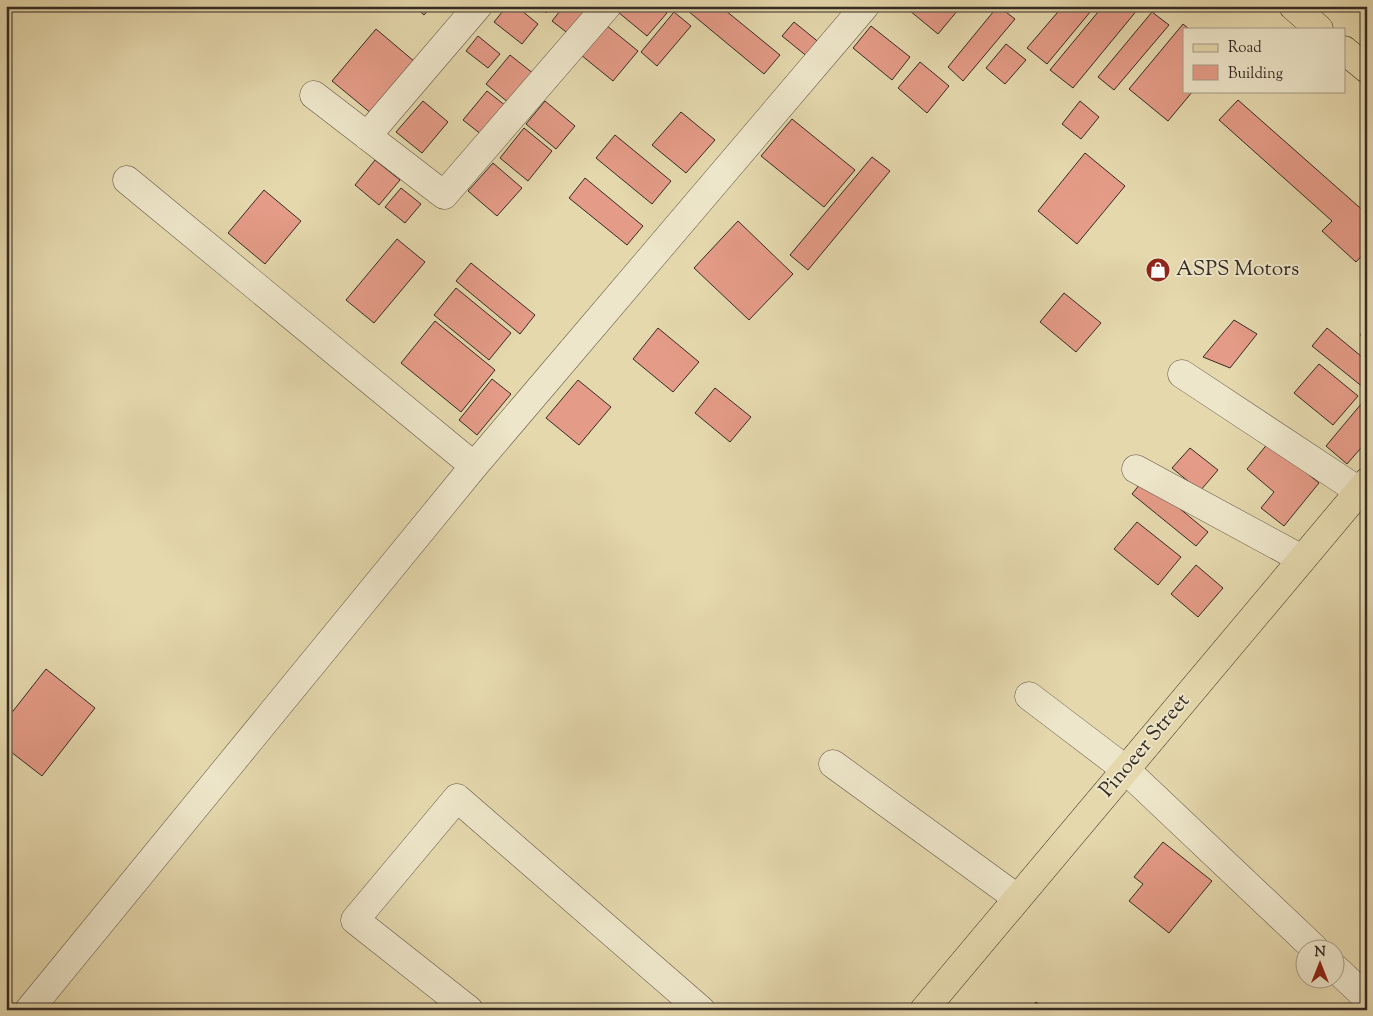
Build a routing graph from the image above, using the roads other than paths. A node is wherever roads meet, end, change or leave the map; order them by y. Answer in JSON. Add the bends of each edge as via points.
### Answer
{"nodes":[{"id":1,"x":478,"y":6,"type":"edge"},
{"id":2,"x":607,"y":6,"type":"edge"},
{"id":3,"x":865,"y":6,"type":"edge"},
{"id":4,"x":1293,"y":6,"type":"edge"},
{"id":5,"x":1318,"y":28,"type":"edge"},
{"id":6,"x":1346,"y":52,"type":"edge"},
{"id":7,"x":1367,"y":69,"type":"edge"},
{"id":8,"x":314,"y":96,"type":"dead end"},
{"id":9,"x":367,"y":136,"type":"junction"},
{"id":10,"x":128,"y":180,"type":"dead end"},
{"id":11,"x":1182,"y":374,"type":"dead end"},
{"id":12,"x":474,"y":466,"type":"junction"},
{"id":13,"x":1136,"y":469,"type":"dead end"},
{"id":14,"x":1363,"y":487,"type":"edge"},
{"id":15,"x":1302,"y":559,"type":"junction"},
{"id":16,"x":1029,"y":696,"type":"dead end"},
{"id":17,"x":833,"y":764,"type":"dead end"},
{"id":18,"x":1125,"y":769,"type":"junction"},
{"id":19,"x":1017,"y":898,"type":"junction"},
{"id":20,"x":1303,"y":938,"type":"edge"},
{"id":21,"x":1346,"y":978,"type":"edge"},
{"id":22,"x":1367,"y":998,"type":"edge"},
{"id":23,"x":29,"y":1010,"type":"edge"},
{"id":24,"x":469,"y":1010,"type":"edge"},
{"id":25,"x":701,"y":1010,"type":"edge"},
{"id":26,"x":924,"y":1010,"type":"edge"}],
"edges":[{"from":1,"to":9,"type":"street"},
{"from":2,"to":9,"type":"street","via":[[444,195]]},
{"from":3,"to":12,"type":"street"},
{"from":4,"to":5,"type":"main road"},
{"from":6,"to":7,"type":"main road"},
{"from":8,"to":9,"type":"street"},
{"from":10,"to":12,"type":"street"},
{"from":11,"to":14,"type":"street"},
{"from":12,"to":23,"type":"street"},
{"from":13,"to":15,"type":"street"},
{"from":14,"to":15,"type":"main road","name":"Pinoeer Street"},
{"from":15,"to":18,"type":"main road","name":"Pinoeer Street"},
{"from":16,"to":18,"type":"street"},
{"from":17,"to":19,"type":"street"},
{"from":18,"to":19,"type":"main road","name":"Pinoeer Street"},
{"from":18,"to":20,"type":"street"},
{"from":19,"to":26,"type":"main road","name":"Pinoeer Street"},
{"from":21,"to":22,"type":"street"},
{"from":24,"to":25,"type":"street","via":[[355,920],[457,798]]}]}
